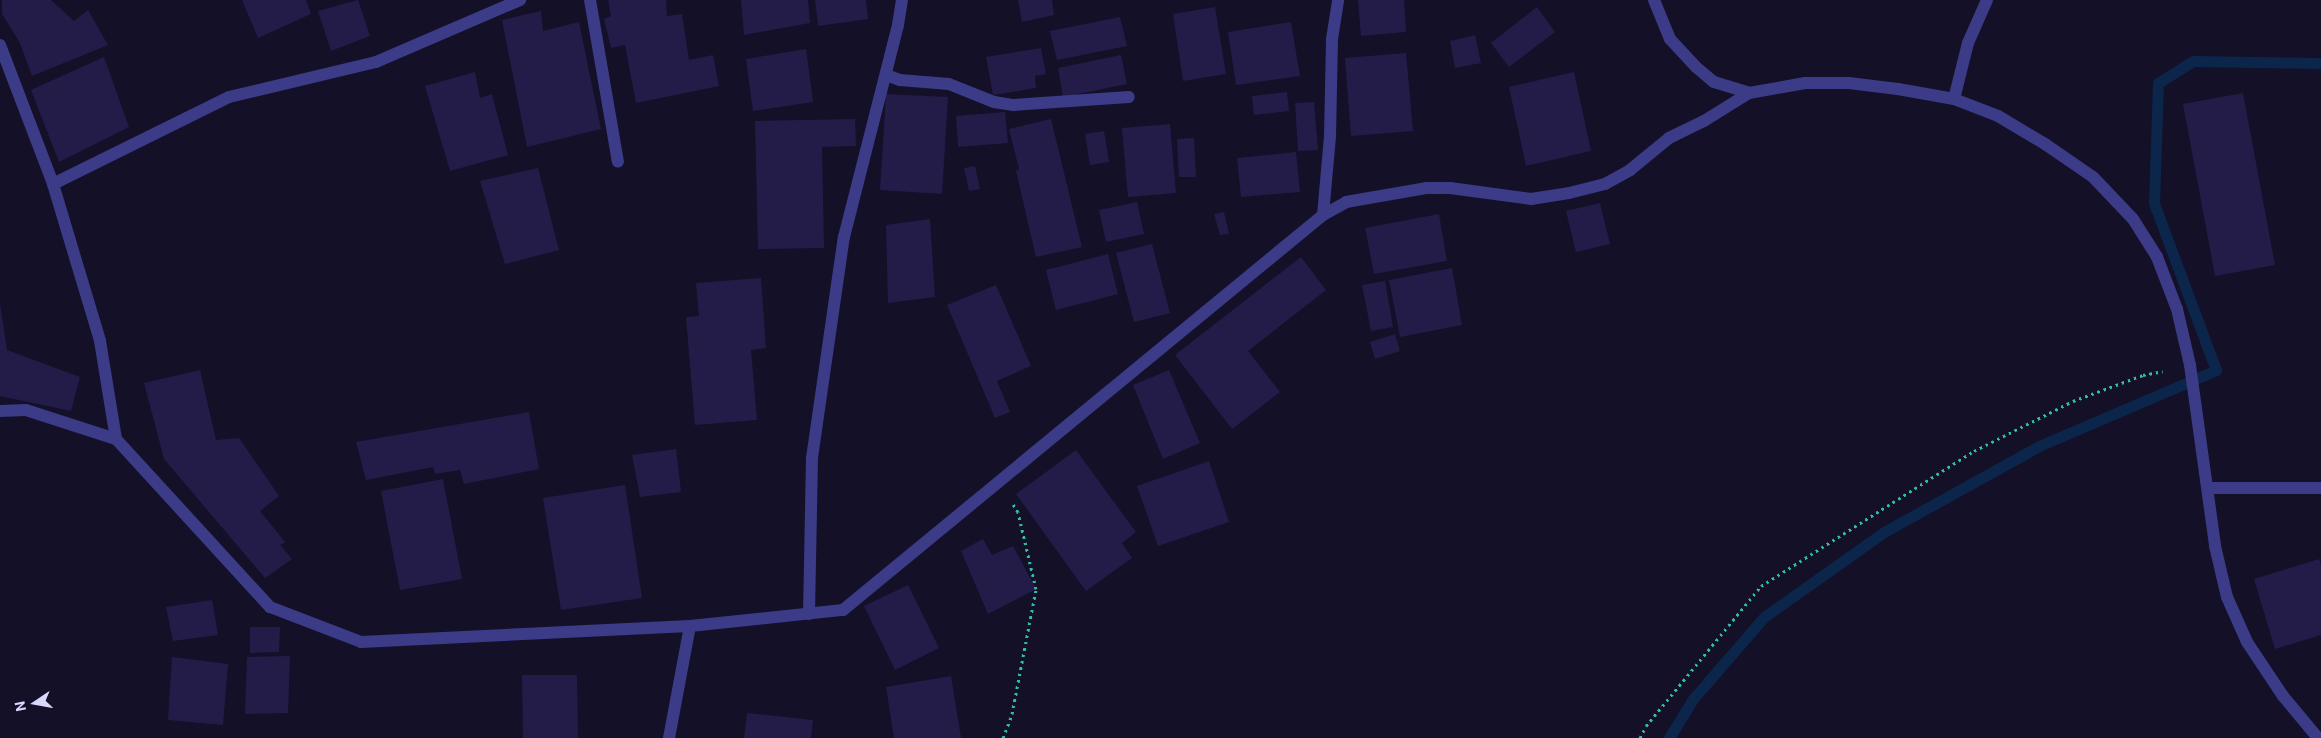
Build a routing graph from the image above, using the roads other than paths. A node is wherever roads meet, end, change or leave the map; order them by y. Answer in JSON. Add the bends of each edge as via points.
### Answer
{"nodes":[{"id":1,"x":520,"y":0,"type":"edge"},
{"id":2,"x":590,"y":0,"type":"edge"},
{"id":3,"x":902,"y":0,"type":"edge"},
{"id":4,"x":1338,"y":0,"type":"edge"},
{"id":5,"x":1654,"y":0,"type":"edge"},
{"id":6,"x":1987,"y":0,"type":"edge"},
{"id":7,"x":0,"y":45,"type":"edge"},
{"id":8,"x":886,"y":75,"type":"junction"},
{"id":9,"x":1749,"y":94,"type":"junction"},
{"id":10,"x":1129,"y":97,"type":"dead end"},
{"id":11,"x":1954,"y":99,"type":"junction"},
{"id":12,"x":618,"y":162,"type":"dead end"},
{"id":13,"x":53,"y":184,"type":"junction"},
{"id":14,"x":1323,"y":215,"type":"junction"},
{"id":15,"x":0,"y":411,"type":"edge"},
{"id":16,"x":116,"y":439,"type":"junction"},
{"id":17,"x":2209,"y":488,"type":"junction"},
{"id":18,"x":2321,"y":488,"type":"edge"},
{"id":19,"x":809,"y":614,"type":"junction"},
{"id":20,"x":690,"y":626,"type":"junction"},
{"id":21,"x":670,"y":738,"type":"edge"},
{"id":22,"x":2318,"y":738,"type":"edge"}],
"edges":[{"from":1,"to":13,"type":"street","via":[[376,62],[229,97]]},
{"from":2,"to":12,"type":"street"},
{"from":3,"to":8,"type":"street"},
{"from":4,"to":14,"type":"street","via":[[1332,39],[1330,136]]},
{"from":5,"to":9,"type":"street","via":[[1670,39],[1696,67],[1714,82]]},
{"from":6,"to":11,"type":"street","via":[[1968,43]]},
{"from":7,"to":13,"type":"street"},
{"from":8,"to":10,"type":"street","via":[[900,80],[949,84],[994,102],[1014,105]]},
{"from":8,"to":19,"type":"street","via":[[844,237],[812,458]]},
{"from":9,"to":11,"type":"street","via":[[1805,83],[1849,83]]},
{"from":9,"to":14,"type":"street","via":[[1669,138],[1630,170],[1605,184],[1531,199],[1450,188],[1426,188],[1346,202]]},
{"from":11,"to":17,"type":"street","via":[[1998,116],[2045,144],[2093,177],[2133,218],[2157,257],[2178,309]]},
{"from":13,"to":16,"type":"street","via":[[100,341]]},
{"from":14,"to":19,"type":"street","via":[[843,610]]},
{"from":15,"to":16,"type":"street","via":[[26,410]]},
{"from":16,"to":20,"type":"street","via":[[270,607],[361,642]]},
{"from":17,"to":18,"type":"street"},
{"from":17,"to":22,"type":"street","via":[[2215,546],[2235,615],[2247,642],[2283,696]]},
{"from":19,"to":20,"type":"street"},
{"from":20,"to":21,"type":"street"}]}
